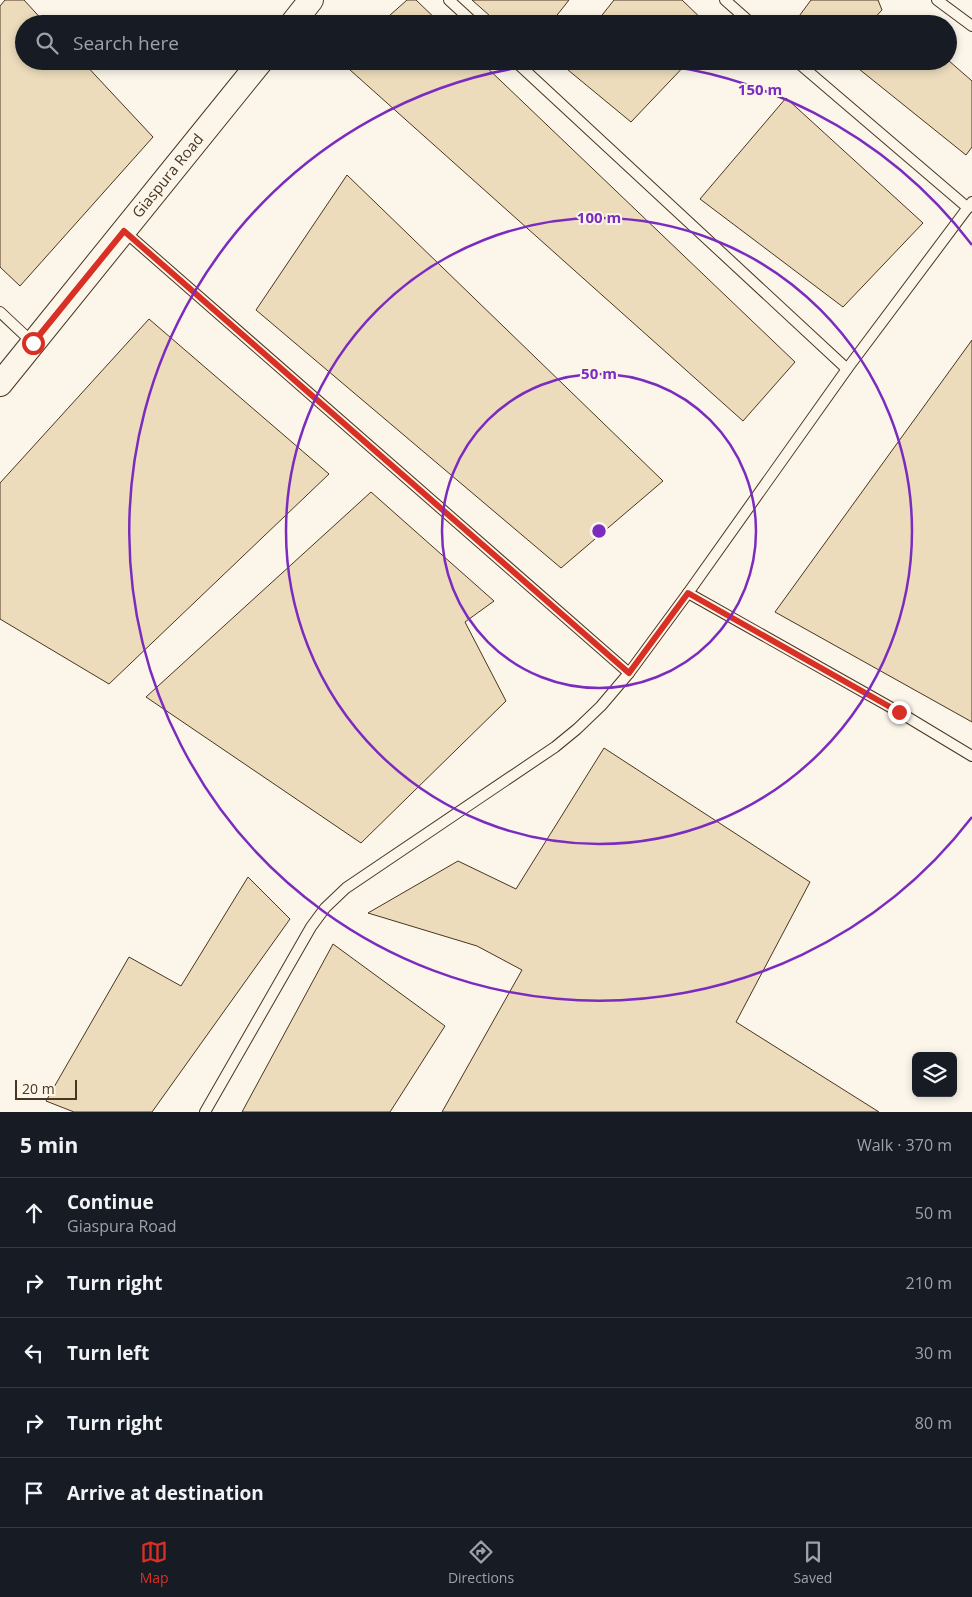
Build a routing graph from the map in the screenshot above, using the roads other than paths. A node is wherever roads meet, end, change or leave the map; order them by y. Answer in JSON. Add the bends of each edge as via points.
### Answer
{"nodes":[{"id":1,"x":311,"y":0,"type":"edge"},
{"id":2,"x":449,"y":0,"type":"edge"},
{"id":3,"x":725,"y":0,"type":"edge"},
{"id":4,"x":937,"y":0,"type":"edge"},
{"id":5,"x":299,"y":15,"type":"edge"},
{"id":6,"x":465,"y":15,"type":"edge"},
{"id":7,"x":742,"y":15,"type":"edge"},
{"id":8,"x":972,"y":26,"type":"edge"},
{"id":9,"x":255,"y":70,"type":"edge"},
{"id":10,"x":526,"y":70,"type":"edge"},
{"id":11,"x":807,"y":70,"type":"edge"},
{"id":12,"x":970,"y":205,"type":"edge"},
{"id":13,"x":124,"y":231,"type":"junction"},
{"id":14,"x":0,"y":312,"type":"edge"},
{"id":15,"x":33,"y":343,"type":"junction"},
{"id":16,"x":847,"y":369,"type":"junction"},
{"id":17,"x":0,"y":384,"type":"edge"},
{"id":18,"x":688,"y":593,"type":"junction"},
{"id":19,"x":629,"y":673,"type":"junction"},
{"id":20,"x":972,"y":756,"type":"edge"},
{"id":21,"x":205,"y":1112,"type":"edge"}],
"edges":[{"from":1,"to":5,"type":"street"},
{"from":2,"to":6,"type":"lane"},
{"from":3,"to":7,"type":"lane"},
{"from":4,"to":8,"type":"lane"},
{"from":9,"to":13,"type":"street","name":"Giaspura Road"},
{"from":10,"to":16,"type":"lane"},
{"from":11,"to":12,"type":"lane"},
{"from":12,"to":16,"type":"lane"},
{"from":13,"to":15,"type":"street","name":"Giaspura Road"},
{"from":13,"to":19,"type":"lane"},
{"from":14,"to":15,"type":"lane"},
{"from":15,"to":17,"type":"street","name":"Giaspura Road"},
{"from":16,"to":18,"type":"lane"},
{"from":18,"to":19,"type":"lane"},
{"from":18,"to":20,"type":"lane"},
{"from":19,"to":21,"type":"lane","via":[[601,706],[555,747],[346,888],[332,901],[311,927]]}]}
